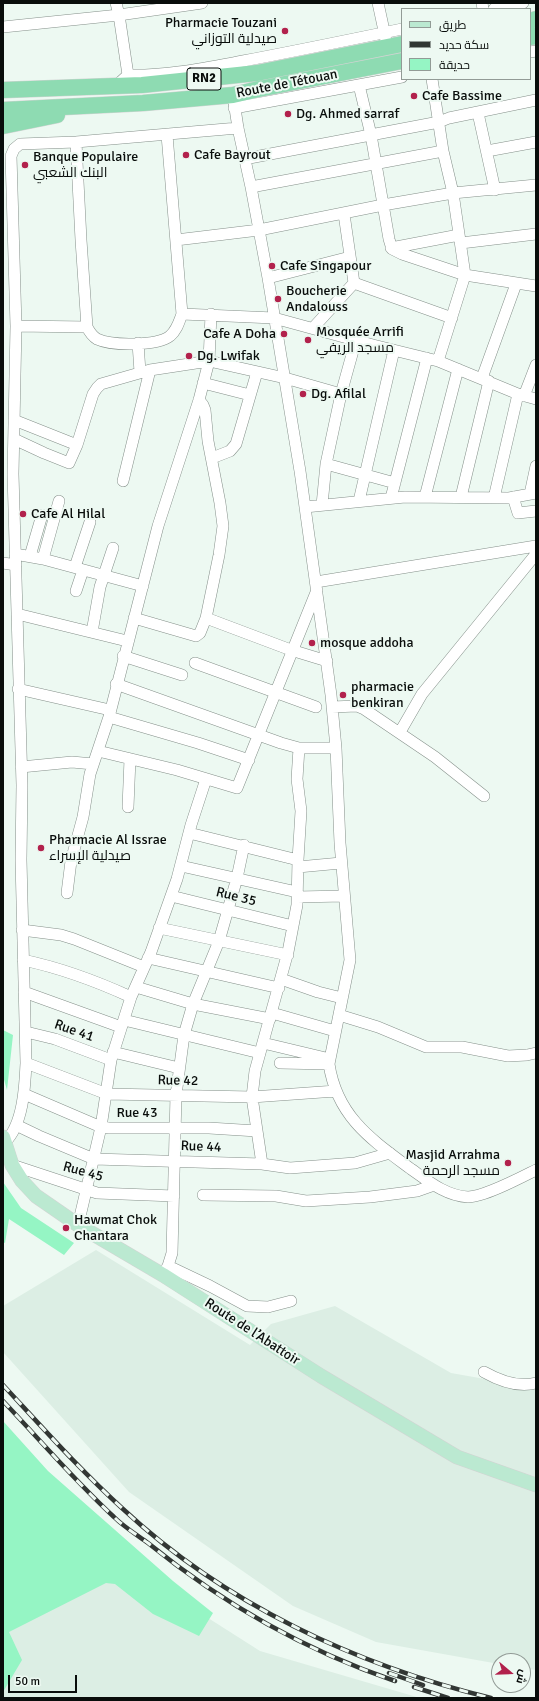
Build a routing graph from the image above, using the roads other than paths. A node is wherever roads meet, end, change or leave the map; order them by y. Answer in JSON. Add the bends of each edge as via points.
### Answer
{"nodes":[{"id":1,"x":116,"y":3,"type":"edge"},
{"id":2,"x":202,"y":3,"type":"edge"},
{"id":3,"x":378,"y":3,"type":"edge"},
{"id":4,"x":522,"y":3,"type":"edge"},
{"id":5,"x":499,"y":8,"type":"edge"},
{"id":6,"x":119,"y":15,"type":"junction"},
{"id":7,"x":3,"y":27,"type":"edge"},
{"id":8,"x":401,"y":30,"type":"edge"},
{"id":9,"x":391,"y":41,"type":"edge"},
{"id":10,"x":401,"y":61,"type":"edge"},
{"id":11,"x":128,"y":75,"type":"junction"},
{"id":12,"x":401,"y":77,"type":"edge"},
{"id":13,"x":432,"y":80,"type":"edge"},
{"id":14,"x":359,"y":85,"type":"junction"},
{"id":15,"x":116,"y":86,"type":"junction"},
{"id":16,"x":3,"y":90,"type":"edge"},
{"id":17,"x":536,"y":100,"type":"edge"},
{"id":18,"x":234,"y":102,"type":"junction"},
{"id":19,"x":124,"y":104,"type":"junction"},
{"id":20,"x":3,"y":110,"type":"edge"},
{"id":21,"x":478,"y":113,"type":"junction"},
{"id":22,"x":439,"y":122,"type":"junction"},
{"id":23,"x":3,"y":126,"type":"edge"},
{"id":24,"x":238,"y":128,"type":"junction"},
{"id":25,"x":167,"y":135,"type":"junction"},
{"id":26,"x":371,"y":135,"type":"junction"},
{"id":27,"x":76,"y":142,"type":"junction"},
{"id":28,"x":536,"y":142,"type":"edge"},
{"id":29,"x":443,"y":151,"type":"junction"},
{"id":30,"x":487,"y":151,"type":"junction"},
{"id":31,"x":244,"y":159,"type":"junction"},
{"id":32,"x":376,"y":163,"type":"junction"},
{"id":33,"x":536,"y":185,"type":"edge"},
{"id":34,"x":251,"y":187,"type":"junction"},
{"id":35,"x":495,"y":190,"type":"junction"},
{"id":36,"x":453,"y":193,"type":"junction"},
{"id":37,"x":383,"y":205,"type":"junction"},
{"id":38,"x":344,"y":214,"type":"junction"},
{"id":39,"x":259,"y":230,"type":"junction"},
{"id":40,"x":536,"y":234,"type":"edge"},
{"id":41,"x":460,"y":239,"type":"junction"},
{"id":42,"x":176,"y":240,"type":"junction"},
{"id":43,"x":392,"y":248,"type":"junction"},
{"id":44,"x":350,"y":258,"type":"junction"},
{"id":45,"x":465,"y":275,"type":"junction"},
{"id":46,"x":268,"y":278,"type":"junction"},
{"id":47,"x":354,"y":283,"type":"junction"},
{"id":48,"x":516,"y":284,"type":"junction"},
{"id":49,"x":536,"y":286,"type":"edge"},
{"id":50,"x":182,"y":314,"type":"junction"},
{"id":51,"x":211,"y":314,"type":"junction"},
{"id":52,"x":274,"y":318,"type":"junction"},
{"id":53,"x":452,"y":318,"type":"junction"},
{"id":54,"x":16,"y":326,"type":"junction"},
{"id":55,"x":87,"y":327,"type":"junction"},
{"id":56,"x":313,"y":328,"type":"junction"},
{"id":57,"x":356,"y":340,"type":"junction"},
{"id":58,"x":138,"y":343,"type":"junction"},
{"id":59,"x":394,"y":350,"type":"junction"},
{"id":60,"x":427,"y":358,"type":"junction"},
{"id":61,"x":209,"y":361,"type":"junction"},
{"id":62,"x":438,"y":361,"type":"junction"},
{"id":63,"x":536,"y":365,"type":"edge"},
{"id":64,"x":458,"y":369,"type":"junction"},
{"id":65,"x":145,"y":371,"type":"junction"},
{"id":66,"x":257,"y":372,"type":"junction"},
{"id":67,"x":285,"y":378,"type":"junction"},
{"id":68,"x":485,"y":380,"type":"junction"},
{"id":69,"x":203,"y":383,"type":"junction"},
{"id":70,"x":341,"y":394,"type":"junction"},
{"id":71,"x":250,"y":395,"type":"junction"},
{"id":72,"x":521,"y":395,"type":"junction"},
{"id":73,"x":536,"y":399,"type":"edge"},
{"id":74,"x":199,"y":400,"type":"junction"},
{"id":75,"x":14,"y":420,"type":"junction"},
{"id":76,"x":14,"y":439,"type":"junction"},
{"id":77,"x":77,"y":445,"type":"junction"},
{"id":78,"x":212,"y":458,"type":"junction"},
{"id":79,"x":326,"y":464,"type":"junction"},
{"id":80,"x":536,"y":466,"type":"edge"},
{"id":81,"x":8,"y":472,"type":"edge"},
{"id":82,"x":365,"y":474,"type":"junction"},
{"id":83,"x":123,"y":481,"type":"dead end"},
{"id":84,"x":395,"y":483,"type":"junction"},
{"id":85,"x":533,"y":494,"type":"edge"},
{"id":86,"x":425,"y":497,"type":"junction"},
{"id":87,"x":461,"y":497,"type":"junction"},
{"id":88,"x":391,"y":498,"type":"junction"},
{"id":89,"x":494,"y":498,"type":"junction"},
{"id":90,"x":513,"y":498,"type":"junction"},
{"id":91,"x":59,"y":501,"type":"dead end"},
{"id":92,"x":359,"y":501,"type":"junction"},
{"id":93,"x":322,"y":505,"type":"junction"},
{"id":94,"x":305,"y":507,"type":"junction"},
{"id":95,"x":536,"y":511,"type":"edge"},
{"id":96,"x":42,"y":515,"type":"dead end"},
{"id":97,"x":90,"y":522,"type":"dead end"},
{"id":98,"x":536,"y":546,"type":"edge"},
{"id":99,"x":112,"y":548,"type":"dead end"},
{"id":100,"x":536,"y":554,"type":"edge"},
{"id":101,"x":30,"y":556,"type":"junction"},
{"id":102,"x":44,"y":559,"type":"junction"},
{"id":103,"x":10,"y":561,"type":"edge"},
{"id":104,"x":79,"y":568,"type":"junction"},
{"id":105,"x":104,"y":575,"type":"junction"},
{"id":106,"x":143,"y":586,"type":"junction"},
{"id":107,"x":317,"y":586,"type":"junction"},
{"id":108,"x":76,"y":591,"type":"dead end"},
{"id":109,"x":17,"y":614,"type":"junction"},
{"id":110,"x":134,"y":618,"type":"junction"},
{"id":111,"x":206,"y":618,"type":"junction"},
{"id":112,"x":92,"y":632,"type":"junction"},
{"id":113,"x":127,"y":641,"type":"junction"},
{"id":114,"x":291,"y":650,"type":"junction"},
{"id":115,"x":124,"y":656,"type":"junction"},
{"id":116,"x":328,"y":661,"type":"junction"},
{"id":117,"x":195,"y":663,"type":"dead end"},
{"id":118,"x":182,"y":675,"type":"dead end"},
{"id":119,"x":116,"y":684,"type":"junction"},
{"id":120,"x":18,"y":688,"type":"junction"},
{"id":121,"x":275,"y":692,"type":"junction"},
{"id":122,"x":316,"y":707,"type":"dead end"},
{"id":123,"x":332,"y":707,"type":"junction"},
{"id":124,"x":110,"y":714,"type":"junction"},
{"id":125,"x":400,"y":732,"type":"junction"},
{"id":126,"x":258,"y":735,"type":"junction"},
{"id":127,"x":299,"y":748,"type":"junction"},
{"id":128,"x":336,"y":748,"type":"junction"},
{"id":129,"x":98,"y":751,"type":"junction"},
{"id":130,"x":130,"y":759,"type":"junction"},
{"id":131,"x":249,"y":760,"type":"junction"},
{"id":132,"x":93,"y":764,"type":"junction"},
{"id":133,"x":21,"y":767,"type":"junction"},
{"id":134,"x":206,"y":779,"type":"junction"},
{"id":135,"x":484,"y":796,"type":"dead end"},
{"id":136,"x":128,"y":807,"type":"dead end"},
{"id":137,"x":189,"y":833,"type":"junction"},
{"id":138,"x":244,"y":845,"type":"junction"},
{"id":139,"x":298,"y":863,"type":"junction"},
{"id":140,"x":341,"y":863,"type":"junction"},
{"id":141,"x":181,"y":866,"type":"junction"},
{"id":142,"x":237,"y":878,"type":"junction"},
{"id":143,"x":67,"y":893,"type":"dead end"},
{"id":144,"x":297,"y":894,"type":"junction"},
{"id":145,"x":171,"y":896,"type":"junction"},
{"id":146,"x":344,"y":896,"type":"junction"},
{"id":147,"x":227,"y":910,"type":"junction"},
{"id":148,"x":293,"y":926,"type":"junction"},
{"id":149,"x":159,"y":928,"type":"junction"},
{"id":150,"x":22,"y":930,"type":"junction"},
{"id":151,"x":220,"y":941,"type":"junction"},
{"id":152,"x":288,"y":955,"type":"junction"},
{"id":153,"x":23,"y":960,"type":"junction"},
{"id":154,"x":146,"y":962,"type":"junction"},
{"id":155,"x":206,"y":972,"type":"junction"},
{"id":156,"x":280,"y":983,"type":"junction"},
{"id":157,"x":24,"y":992,"type":"junction"},
{"id":158,"x":133,"y":992,"type":"junction"},
{"id":159,"x":342,"y":998,"type":"junction"},
{"id":160,"x":192,"y":1004,"type":"junction"},
{"id":161,"x":339,"y":1015,"type":"junction"},
{"id":162,"x":271,"y":1016,"type":"junction"},
{"id":163,"x":122,"y":1024,"type":"junction"},
{"id":164,"x":335,"y":1031,"type":"junction"},
{"id":165,"x":26,"y":1032,"type":"junction"},
{"id":166,"x":184,"y":1035,"type":"junction"},
{"id":167,"x":261,"y":1048,"type":"junction"},
{"id":168,"x":536,"y":1053,"type":"edge"},
{"id":169,"x":112,"y":1056,"type":"junction"},
{"id":170,"x":330,"y":1062,"type":"junction"},
{"id":171,"x":26,"y":1063,"type":"junction"},
{"id":172,"x":280,"y":1063,"type":"dead end"},
{"id":173,"x":179,"y":1068,"type":"junction"},
{"id":174,"x":336,"y":1091,"type":"junction"},
{"id":175,"x":24,"y":1094,"type":"junction"},
{"id":176,"x":107,"y":1094,"type":"junction"},
{"id":177,"x":176,"y":1095,"type":"junction"},
{"id":178,"x":252,"y":1097,"type":"junction"},
{"id":179,"x":16,"y":1124,"type":"junction"},
{"id":180,"x":101,"y":1126,"type":"junction"},
{"id":181,"x":175,"y":1128,"type":"junction"},
{"id":182,"x":257,"y":1131,"type":"junction"},
{"id":183,"x":4,"y":1140,"type":"edge"},
{"id":184,"x":390,"y":1153,"type":"junction"},
{"id":185,"x":94,"y":1159,"type":"junction"},
{"id":186,"x":174,"y":1161,"type":"junction"},
{"id":187,"x":262,"y":1164,"type":"junction"},
{"id":188,"x":12,"y":1165,"type":"junction"},
{"id":189,"x":536,"y":1170,"type":"edge"},
{"id":190,"x":434,"y":1185,"type":"junction"},
{"id":191,"x":86,"y":1190,"type":"junction"},
{"id":192,"x":203,"y":1195,"type":"dead end"},
{"id":193,"x":174,"y":1196,"type":"junction"},
{"id":194,"x":78,"y":1225,"type":"junction"},
{"id":195,"x":166,"y":1271,"type":"junction"},
{"id":196,"x":291,"y":1301,"type":"dead end"},
{"id":197,"x":484,"y":1372,"type":"dead end"},
{"id":198,"x":536,"y":1383,"type":"edge"},
{"id":199,"x":536,"y":1485,"type":"edge"}],
"edges":[{"from":1,"to":6,"type":"street"},
{"from":2,"to":6,"type":"street"},
{"from":3,"to":9,"type":"street"},
{"from":4,"to":5,"type":"street"},
{"from":6,"to":7,"type":"street"},
{"from":6,"to":11,"type":"street"},
{"from":8,"to":9,"type":"street"},
{"from":9,"to":11,"type":"street","via":[[190,70]]},
{"from":9,"to":15,"type":"highway","name":"Route de Tétouan","number":"RN2","via":[[256,73]]},
{"from":10,"to":18,"type":"highway","name":"Route de Tétouan","number":"RN2","via":[[258,89]]},
{"from":11,"to":15,"type":"street"},
{"from":12,"to":14,"type":"street"},
{"from":13,"to":22,"type":"street"},
{"from":14,"to":18,"type":"street"},
{"from":14,"to":26,"type":"street"},
{"from":15,"to":16,"type":"highway","name":"Route de Tétouan","number":"RN2"},
{"from":17,"to":21,"type":"street"},
{"from":18,"to":19,"type":"highway","name":"Route de Tétouan","number":"RN2"},
{"from":18,"to":24,"type":"street"},
{"from":19,"to":20,"type":"highway","name":"Route de Tétouan","number":"RN2"},
{"from":19,"to":23,"type":"highway"},
{"from":21,"to":22,"type":"street"},
{"from":21,"to":30,"type":"street"},
{"from":22,"to":26,"type":"street"},
{"from":22,"to":29,"type":"street"},
{"from":24,"to":25,"type":"street"},
{"from":24,"to":31,"type":"street"},
{"from":25,"to":27,"type":"street"},
{"from":25,"to":42,"type":"street"},
{"from":26,"to":31,"type":"street"},
{"from":26,"to":32,"type":"street"},
{"from":27,"to":54,"type":"street","via":[[20,144],[14,149],[11,164]]},
{"from":27,"to":55,"type":"street"},
{"from":28,"to":30,"type":"street"},
{"from":29,"to":32,"type":"street"},
{"from":29,"to":36,"type":"street"},
{"from":30,"to":35,"type":"street"},
{"from":31,"to":34,"type":"street"},
{"from":32,"to":34,"type":"street"},
{"from":32,"to":37,"type":"street"},
{"from":33,"to":35,"type":"street"},
{"from":34,"to":39,"type":"street"},
{"from":35,"to":36,"type":"street"},
{"from":36,"to":37,"type":"street"},
{"from":36,"to":41,"type":"street"},
{"from":37,"to":38,"type":"street"},
{"from":37,"to":43,"type":"street"},
{"from":38,"to":39,"type":"street"},
{"from":38,"to":44,"type":"street"},
{"from":39,"to":42,"type":"street"},
{"from":39,"to":46,"type":"street"},
{"from":40,"to":41,"type":"street"},
{"from":41,"to":43,"type":"street"},
{"from":41,"to":45,"type":"street"},
{"from":42,"to":50,"type":"street"},
{"from":43,"to":45,"type":"street","via":[[402,254]]},
{"from":44,"to":46,"type":"street"},
{"from":44,"to":47,"type":"street"},
{"from":45,"to":48,"type":"street"},
{"from":45,"to":53,"type":"street"},
{"from":46,"to":52,"type":"street"},
{"from":47,"to":53,"type":"street"},
{"from":47,"to":56,"type":"street"},
{"from":48,"to":49,"type":"street"},
{"from":48,"to":68,"type":"street"},
{"from":50,"to":51,"type":"street"},
{"from":50,"to":58,"type":"street","via":[[175,330],[166,338]]},
{"from":51,"to":52,"type":"street"},
{"from":51,"to":61,"type":"street"},
{"from":52,"to":56,"type":"street"},
{"from":52,"to":67,"type":"street"},
{"from":53,"to":62,"type":"street"},
{"from":54,"to":55,"type":"street"},
{"from":54,"to":75,"type":"street"},
{"from":55,"to":58,"type":"street","via":[[91,335],[102,341]]},
{"from":56,"to":57,"type":"street"},
{"from":57,"to":59,"type":"street"},
{"from":57,"to":70,"type":"street"},
{"from":58,"to":65,"type":"street"},
{"from":59,"to":60,"type":"street"},
{"from":59,"to":82,"type":"street"},
{"from":60,"to":62,"type":"street"},
{"from":60,"to":84,"type":"street"},
{"from":61,"to":65,"type":"street"},
{"from":61,"to":66,"type":"street"},
{"from":61,"to":69,"type":"street"},
{"from":62,"to":64,"type":"street"},
{"from":63,"to":72,"type":"street"},
{"from":64,"to":68,"type":"street"},
{"from":64,"to":86,"type":"street"},
{"from":65,"to":77,"type":"street","via":[[101,384],[96,388]]},
{"from":65,"to":83,"type":"street"},
{"from":66,"to":67,"type":"street"},
{"from":66,"to":71,"type":"street"},
{"from":67,"to":70,"type":"street"},
{"from":67,"to":94,"type":"street"},
{"from":68,"to":72,"type":"street"},
{"from":68,"to":87,"type":"street"},
{"from":69,"to":71,"type":"street"},
{"from":69,"to":74,"type":"street"},
{"from":70,"to":79,"type":"street"},
{"from":71,"to":78,"type":"street","via":[[236,444],[230,451]]},
{"from":72,"to":73,"type":"street"},
{"from":72,"to":89,"type":"street"},
{"from":74,"to":78,"type":"street","via":[[205,410]]},
{"from":74,"to":106,"type":"street","via":[[158,526]]},
{"from":75,"to":76,"type":"street"},
{"from":75,"to":77,"type":"street"},
{"from":76,"to":77,"type":"street","via":[[68,463]]},
{"from":76,"to":81,"type":"street"},
{"from":78,"to":111,"type":"street","via":[[223,536]]},
{"from":79,"to":82,"type":"street"},
{"from":79,"to":93,"type":"street"},
{"from":80,"to":85,"type":"street"},
{"from":81,"to":103,"type":"street"},
{"from":82,"to":84,"type":"street"},
{"from":82,"to":92,"type":"street"},
{"from":84,"to":88,"type":"street"},
{"from":85,"to":90,"type":"street"},
{"from":86,"to":87,"type":"street"},
{"from":86,"to":88,"type":"street"},
{"from":87,"to":89,"type":"street"},
{"from":88,"to":92,"type":"street"},
{"from":89,"to":90,"type":"street"},
{"from":90,"to":95,"type":"street","via":[[518,513]]},
{"from":91,"to":102,"type":"street"},
{"from":92,"to":93,"type":"street"},
{"from":93,"to":94,"type":"street"},
{"from":94,"to":107,"type":"street"},
{"from":96,"to":101,"type":"street"},
{"from":97,"to":104,"type":"street"},
{"from":98,"to":107,"type":"street"},
{"from":99,"to":105,"type":"street"},
{"from":100,"to":125,"type":"street","via":[[422,694]]},
{"from":101,"to":102,"type":"street"},
{"from":101,"to":103,"type":"street"},
{"from":102,"to":104,"type":"street"},
{"from":103,"to":109,"type":"street"},
{"from":104,"to":105,"type":"street"},
{"from":104,"to":108,"type":"street"},
{"from":105,"to":106,"type":"street"},
{"from":105,"to":112,"type":"street"},
{"from":106,"to":110,"type":"street"},
{"from":107,"to":114,"type":"street"},
{"from":107,"to":116,"type":"street"},
{"from":109,"to":112,"type":"street"},
{"from":109,"to":120,"type":"street"},
{"from":110,"to":111,"type":"street","via":[[196,636],[200,633]]},
{"from":110,"to":113,"type":"street"},
{"from":111,"to":114,"type":"street"},
{"from":112,"to":113,"type":"street"},
{"from":113,"to":115,"type":"street"},
{"from":114,"to":116,"type":"street"},
{"from":114,"to":121,"type":"street"},
{"from":115,"to":118,"type":"street"},
{"from":115,"to":119,"type":"street"},
{"from":116,"to":123,"type":"street"},
{"from":117,"to":121,"type":"street"},
{"from":119,"to":124,"type":"street"},
{"from":119,"to":126,"type":"street"},
{"from":120,"to":124,"type":"street"},
{"from":120,"to":133,"type":"street"},
{"from":121,"to":122,"type":"street"},
{"from":121,"to":126,"type":"street"},
{"from":123,"to":125,"type":"street","via":[[357,706]]},
{"from":123,"to":128,"type":"street"},
{"from":124,"to":129,"type":"street"},
{"from":124,"to":131,"type":"street"},
{"from":125,"to":135,"type":"street"},
{"from":126,"to":127,"type":"street"},
{"from":126,"to":131,"type":"street"},
{"from":127,"to":128,"type":"street"},
{"from":127,"to":139,"type":"street","via":[[297,779],[301,811]]},
{"from":128,"to":140,"type":"street"},
{"from":129,"to":130,"type":"street"},
{"from":129,"to":132,"type":"street"},
{"from":130,"to":134,"type":"street"},
{"from":130,"to":136,"type":"street"},
{"from":131,"to":134,"type":"street","via":[[237,788]]},
{"from":132,"to":133,"type":"street","via":[[72,762]]},
{"from":132,"to":143,"type":"street","via":[[71,861]]},
{"from":133,"to":150,"type":"street"},
{"from":134,"to":137,"type":"street"},
{"from":137,"to":138,"type":"street"},
{"from":137,"to":141,"type":"street"},
{"from":138,"to":139,"type":"street"},
{"from":138,"to":142,"type":"street"},
{"from":139,"to":140,"type":"street"},
{"from":139,"to":144,"type":"street"},
{"from":140,"to":146,"type":"street"},
{"from":141,"to":142,"type":"street"},
{"from":141,"to":145,"type":"street"},
{"from":142,"to":144,"type":"street"},
{"from":142,"to":147,"type":"street"},
{"from":144,"to":146,"type":"street"},
{"from":144,"to":148,"type":"street"},
{"from":145,"to":147,"type":"street","name":"Rue 35"},
{"from":145,"to":149,"type":"street"},
{"from":146,"to":159,"type":"street","via":[[350,960]]},
{"from":147,"to":148,"type":"street","name":"Rue 35"},
{"from":147,"to":151,"type":"street"},
{"from":148,"to":152,"type":"street"},
{"from":149,"to":151,"type":"street"},
{"from":149,"to":154,"type":"street"},
{"from":150,"to":153,"type":"street"},
{"from":150,"to":154,"type":"street","via":[[61,935]]},
{"from":151,"to":152,"type":"street"},
{"from":151,"to":155,"type":"street"},
{"from":152,"to":156,"type":"street"},
{"from":153,"to":157,"type":"street"},
{"from":153,"to":158,"type":"street","via":[[56,967]]},
{"from":154,"to":155,"type":"street"},
{"from":154,"to":158,"type":"street"},
{"from":155,"to":156,"type":"street"},
{"from":155,"to":160,"type":"street"},
{"from":156,"to":159,"type":"street"},
{"from":156,"to":162,"type":"street"},
{"from":157,"to":163,"type":"street"},
{"from":157,"to":165,"type":"street"},
{"from":158,"to":160,"type":"street"},
{"from":158,"to":163,"type":"street"},
{"from":159,"to":161,"type":"street"},
{"from":160,"to":162,"type":"street"},
{"from":160,"to":166,"type":"street"},
{"from":161,"to":164,"type":"street"},
{"from":161,"to":168,"type":"street","via":[[378,1027],[426,1047],[462,1046],[508,1056]]},
{"from":162,"to":164,"type":"street"},
{"from":162,"to":167,"type":"street"},
{"from":163,"to":166,"type":"street"},
{"from":163,"to":169,"type":"street"},
{"from":164,"to":170,"type":"street"},
{"from":165,"to":169,"type":"street","name":"Rue 41"},
{"from":165,"to":171,"type":"street"},
{"from":166,"to":167,"type":"street"},
{"from":166,"to":173,"type":"street"},
{"from":167,"to":170,"type":"street"},
{"from":167,"to":178,"type":"street"},
{"from":169,"to":173,"type":"street","name":"Rue 41"},
{"from":169,"to":176,"type":"street"},
{"from":170,"to":172,"type":"street"},
{"from":170,"to":174,"type":"street","via":[[331,1077]]},
{"from":171,"to":175,"type":"street"},
{"from":171,"to":176,"type":"street","name":"Rue 42"},
{"from":173,"to":177,"type":"street"},
{"from":174,"to":178,"type":"street","name":"Rue 42"},
{"from":174,"to":184,"type":"street","via":[[357,1125]]},
{"from":175,"to":179,"type":"street"},
{"from":175,"to":180,"type":"street","name":"Rue 43"},
{"from":176,"to":177,"type":"street","name":"Rue 42"},
{"from":176,"to":180,"type":"street"},
{"from":177,"to":178,"type":"street","name":"Rue 42"},
{"from":177,"to":181,"type":"street"},
{"from":178,"to":182,"type":"street"},
{"from":179,"to":183,"type":"street","via":[[11,1136]]},
{"from":179,"to":185,"type":"street","name":"Rue 44"},
{"from":180,"to":181,"type":"street","name":"Rue 43"},
{"from":180,"to":185,"type":"street"},
{"from":181,"to":182,"type":"street","name":"Rue 43"},
{"from":181,"to":186,"type":"street"},
{"from":182,"to":187,"type":"street"},
{"from":183,"to":188,"type":"main road","name":"Route de l’Abattoir"},
{"from":184,"to":187,"type":"street","name":"Rue 44","via":[[355,1163],[290,1168]]},
{"from":184,"to":190,"type":"street"},
{"from":185,"to":186,"type":"street","name":"Rue 44"},
{"from":185,"to":191,"type":"street"},
{"from":186,"to":187,"type":"street","name":"Rue 44"},
{"from":186,"to":193,"type":"street"},
{"from":188,"to":191,"type":"street","name":"Rue 45"},
{"from":188,"to":194,"type":"main road","name":"Route de l’Abattoir","via":[[36,1196]]},
{"from":189,"to":190,"type":"street","via":[[488,1192],[469,1197],[448,1192]]},
{"from":190,"to":192,"type":"street","via":[[417,1191],[370,1197],[306,1201],[276,1196]]},
{"from":191,"to":193,"type":"street","name":"Rue 45","via":[[113,1194]]},
{"from":191,"to":194,"type":"street"},
{"from":193,"to":195,"type":"street","via":[[172,1253]]},
{"from":194,"to":195,"type":"main road","name":"Route de l’Abattoir"},
{"from":195,"to":196,"type":"street","via":[[210,1286],[247,1306],[268,1307]]},
{"from":195,"to":199,"type":"main road","name":"Route de l’Abattoir","via":[[321,1376],[457,1457]]},
{"from":197,"to":198,"type":"street","via":[[511,1383]]}]}
